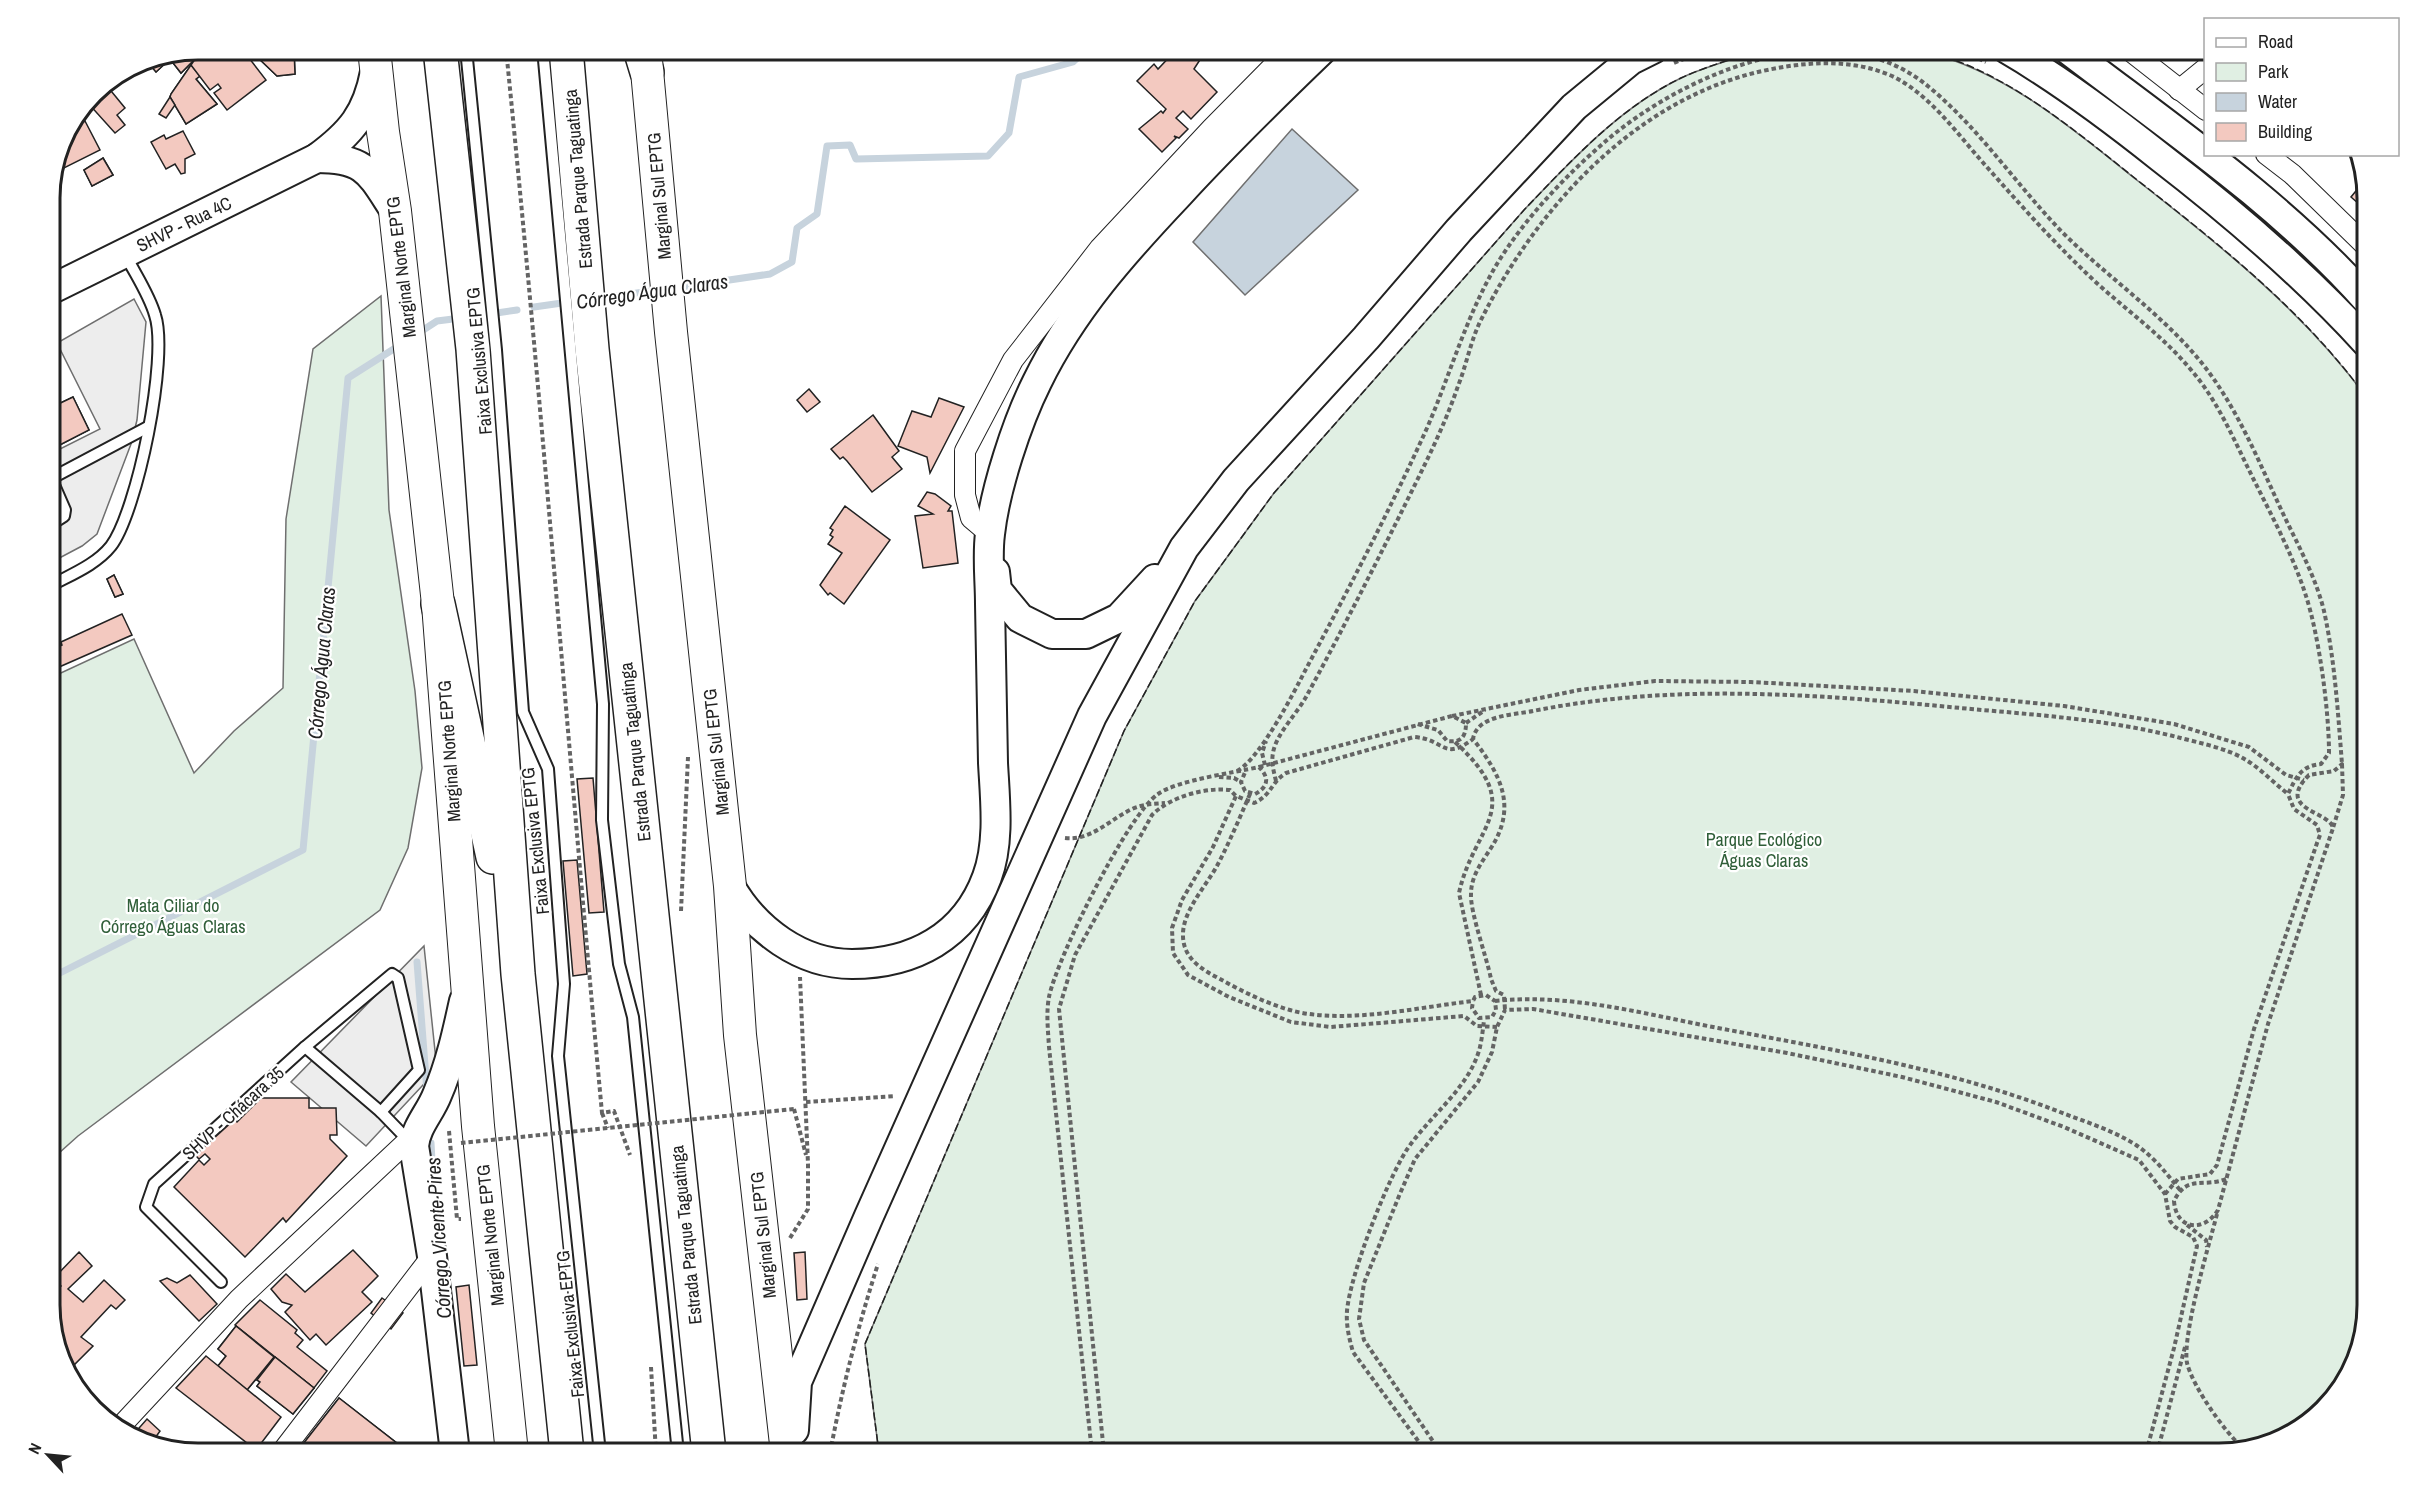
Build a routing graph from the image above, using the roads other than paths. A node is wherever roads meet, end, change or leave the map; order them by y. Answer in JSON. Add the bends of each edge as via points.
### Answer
{"nodes":[{"id":1,"x":375,"y":60,"type":"edge"},
{"id":2,"x":375,"y":60,"type":"edge"},
{"id":3,"x":442,"y":60,"type":"edge"},
{"id":4,"x":466,"y":60,"type":"edge"},
{"id":5,"x":545,"y":60,"type":"edge"},
{"id":6,"x":566,"y":60,"type":"edge"},
{"id":7,"x":644,"y":60,"type":"edge"},
{"id":8,"x":1280,"y":60,"type":"edge"},
{"id":9,"x":1312,"y":60,"type":"edge"},
{"id":10,"x":1631,"y":60,"type":"edge"},
{"id":11,"x":2023,"y":60,"type":"edge"},
{"id":12,"x":2080,"y":60,"type":"edge"},
{"id":13,"x":2141,"y":60,"type":"edge"},
{"id":14,"x":2204,"y":69,"type":"edge"},
{"id":15,"x":2179,"y":90,"type":"junction"},
{"id":16,"x":2204,"y":109,"type":"edge"},
{"id":17,"x":2269,"y":156,"type":"edge"},
{"id":18,"x":317,"y":158,"type":"junction"},
{"id":19,"x":395,"y":211,"type":"junction"},
{"id":20,"x":2357,"y":237,"type":"edge"},
{"id":21,"x":573,"y":247,"type":"junction"},
{"id":22,"x":125,"y":254,"type":"junction"},
{"id":23,"x":474,"y":261,"type":"junction"},
{"id":24,"x":60,"y":285,"type":"edge"},
{"id":25,"x":2357,"y":290,"type":"edge"},
{"id":26,"x":2357,"y":333,"type":"edge"},
{"id":27,"x":484,"y":350,"type":"junction"},
{"id":28,"x":582,"y":351,"type":"junction"},
{"id":29,"x":148,"y":428,"type":"junction"},
{"id":30,"x":60,"y":473,"type":"edge"},
{"id":31,"x":60,"y":499,"type":"edge"},
{"id":32,"x":60,"y":519,"type":"edge"},
{"id":33,"x":990,"y":534,"type":"junction"},
{"id":34,"x":1184,"y":548,"type":"junction"},
{"id":35,"x":60,"y":580,"type":"edge"},
{"id":36,"x":438,"y":604,"type":"junction"},
{"id":37,"x":730,"y":886,"type":"junction"},
{"id":38,"x":518,"y":974,"type":"junction"},
{"id":39,"x":468,"y":983,"type":"junction"},
{"id":40,"x":305,"y":1047,"type":"junction"},
{"id":41,"x":381,"y":1112,"type":"junction"},
{"id":42,"x":411,"y":1137,"type":"junction"},
{"id":43,"x":432,"y":1256,"type":"junction"},
{"id":44,"x":222,"y":1282,"type":"dead end"},
{"id":45,"x":125,"y":1421,"type":"edge"},
{"id":46,"x":289,"y":1443,"type":"edge"},
{"id":47,"x":455,"y":1443,"type":"edge"},
{"id":48,"x":511,"y":1443,"type":"edge"},
{"id":49,"x":566,"y":1443,"type":"edge"},
{"id":50,"x":599,"y":1443,"type":"edge"},
{"id":51,"x":677,"y":1443,"type":"edge"},
{"id":52,"x":708,"y":1443,"type":"edge"},
{"id":53,"x":786,"y":1443,"type":"edge"},
{"id":54,"x":794,"y":1443,"type":"edge"}],
"edges":[{"from":1,"to":18,"type":"street","name":"SHVP - Rua 4C","via":[[370,97],[357,121],[349,133]]},
{"from":2,"to":19,"type":"main road","name":"Marginal Norte EPTG"},
{"from":3,"to":23,"type":"highway"},
{"from":4,"to":23,"type":"lane"},
{"from":5,"to":21,"type":"lane"},
{"from":6,"to":21,"type":"highway","name":"Estrada Parque Taguatinga"},
{"from":7,"to":37,"type":"main road","name":"Marginal Sul EPTG"},
{"from":8,"to":33,"type":"street","via":[[1210,129],[1101,248],[1013,360],[965,451],[965,495],[971,518]]},
{"from":9,"to":33,"type":"street","via":[[1245,123],[1090,294],[1037,382],[1006,464]]},
{"from":10,"to":34,"type":"street","via":[[1574,107],[1459,230],[1236,480]]},
{"from":11,"to":26,"type":"street","via":[[2081,95],[2214,199],[2279,254]]},
{"from":12,"to":25,"type":"street","via":[[2260,200],[2311,243]]},
{"from":13,"to":15,"type":"street"},
{"from":14,"to":15,"type":"street"},
{"from":15,"to":16,"type":"street"},
{"from":17,"to":20,"type":"street"},
{"from":18,"to":19,"type":"street","via":[[339,158],[362,167]]},
{"from":18,"to":22,"type":"street","name":"SHVP - Rua 4C"},
{"from":19,"to":36,"type":"main road","name":"Marginal Norte EPTG"},
{"from":21,"to":28,"type":"highway","name":"Estrada Parque Taguatinga"},
{"from":22,"to":24,"type":"street","name":"SHVP - Rua 4C"},
{"from":22,"to":29,"type":"lane","via":[[156,316],[157,379]]},
{"from":23,"to":27,"type":"highway"},
{"from":27,"to":38,"type":"highway"},
{"from":27,"to":50,"type":"lane","name":"Faixa Exclusiva EPTG","via":[[523,712],[548,769],[564,984],[558,1056]]},
{"from":28,"to":51,"type":"lane","via":[[603,704],[602,820],[619,964],[633,1017]]},
{"from":28,"to":52,"type":"highway","name":"Estrada Parque Taguatinga"},
{"from":29,"to":30,"type":"lane"},
{"from":29,"to":35,"type":"lane","via":[[137,478],[111,545],[93,562]]},
{"from":31,"to":32,"type":"lane","via":[[65,510]]},
{"from":33,"to":34,"type":"street","via":[[997,590],[1020,618],[1052,634],[1086,634],[1119,618]]},
{"from":33,"to":37,"type":"street","via":[[996,824],[988,877],[959,924],[909,958],[878,964],[834,964],[798,953],[766,930],[744,910]]},
{"from":34,"to":54,"type":"street","via":[[1092,716],[797,1382]]},
{"from":36,"to":38,"type":"highway"},
{"from":36,"to":39,"type":"main road","name":"Marginal Norte EPTG"},
{"from":37,"to":53,"type":"main road","name":"Marginal Sul EPTG","via":[[740,1035]]},
{"from":38,"to":49,"type":"highway"},
{"from":39,"to":42,"type":"street","via":[[452,1055],[437,1098]]},
{"from":39,"to":48,"type":"main road","name":"Marginal Norte EPTG","via":[[478,1126]]},
{"from":40,"to":41,"type":"lane"},
{"from":40,"to":41,"type":"lane","via":[[392,974],[398,978],[419,1070]]},
{"from":40,"to":44,"type":"lane","name":"SHVP - Chácara 35","via":[[154,1184],[148,1197],[146,1207]]},
{"from":41,"to":42,"type":"lane"},
{"from":42,"to":43,"type":"street"},
{"from":42,"to":45,"type":"street","via":[[238,1299]]},
{"from":43,"to":46,"type":"street"},
{"from":43,"to":47,"type":"street"}]}
